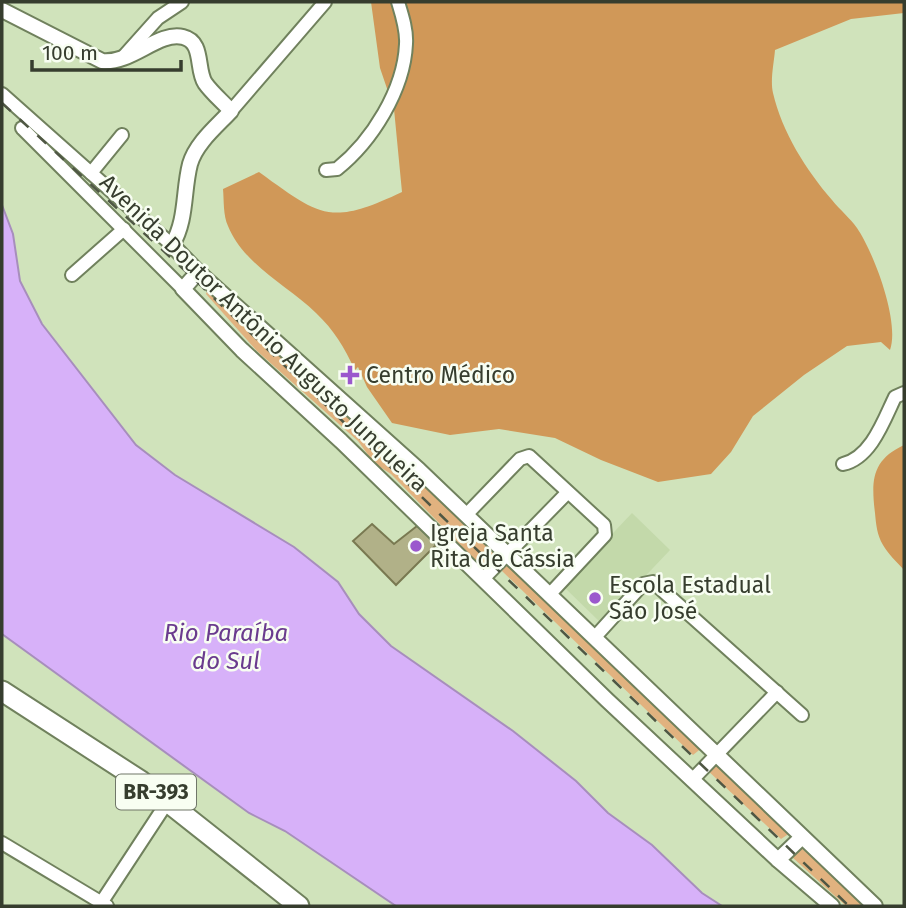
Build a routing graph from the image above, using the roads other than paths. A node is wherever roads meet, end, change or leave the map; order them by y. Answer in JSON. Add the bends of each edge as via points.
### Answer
{"nodes":[{"id":1,"x":182,"y":2,"type":"edge"},
{"id":2,"x":325,"y":2,"type":"edge"},
{"id":3,"x":398,"y":2,"type":"edge"},
{"id":4,"x":2,"y":10,"type":"edge"},
{"id":5,"x":119,"y":61,"type":"junction"},
{"id":6,"x":2,"y":94,"type":"edge"},
{"id":7,"x":231,"y":111,"type":"junction"},
{"id":8,"x":22,"y":128,"type":"dead end"},
{"id":9,"x":122,"y":135,"type":"dead end"},
{"id":10,"x":326,"y":170,"type":"dead end"},
{"id":11,"x":91,"y":173,"type":"junction"},
{"id":12,"x":124,"y":229,"type":"junction"},
{"id":13,"x":172,"y":245,"type":"junction"},
{"id":14,"x":198,"y":272,"type":"junction"},
{"id":15,"x":72,"y":275,"type":"dead end"},
{"id":16,"x":183,"y":289,"type":"junction"},
{"id":17,"x":904,"y":393,"type":"edge"},
{"id":18,"x":843,"y":464,"type":"dead end"},
{"id":19,"x":567,"y":493,"type":"junction"},
{"id":20,"x":466,"y":515,"type":"junction"},
{"id":21,"x":506,"y":554,"type":"junction"},
{"id":22,"x":484,"y":578,"type":"junction"},
{"id":23,"x":549,"y":595,"type":"junction"},
{"id":24,"x":595,"y":637,"type":"junction"},
{"id":25,"x":2,"y":691,"type":"edge"},
{"id":26,"x":777,"y":692,"type":"junction"},
{"id":27,"x":802,"y":715,"type":"dead end"},
{"id":28,"x":715,"y":753,"type":"junction"},
{"id":29,"x":692,"y":780,"type":"junction"},
{"id":30,"x":168,"y":800,"type":"junction"},
{"id":31,"x":800,"y":838,"type":"junction"},
{"id":32,"x":2,"y":843,"type":"edge"},
{"id":33,"x":778,"y":860,"type":"junction"},
{"id":34,"x":104,"y":905,"type":"edge"},
{"id":35,"x":299,"y":906,"type":"edge"},
{"id":36,"x":832,"y":906,"type":"edge"},
{"id":37,"x":875,"y":906,"type":"edge"}],
"edges":[{"from":1,"to":5,"type":"street","via":[[158,18]]},
{"from":2,"to":7,"type":"street"},
{"from":3,"to":10,"type":"street","via":[[407,43],[396,87],[362,143],[337,169]]},
{"from":4,"to":5,"type":"street","via":[[91,57]]},
{"from":5,"to":7,"type":"street","via":[[165,39],[185,37],[197,48],[204,82]]},
{"from":6,"to":11,"type":"street"},
{"from":7,"to":13,"type":"street","via":[[190,164],[182,222]]},
{"from":8,"to":12,"type":"street","name":"Avenida Doutor Antônio Augusto Junqueira"},
{"from":9,"to":11,"type":"street"},
{"from":11,"to":13,"type":"street"},
{"from":12,"to":15,"type":"street"},
{"from":12,"to":16,"type":"street","name":"Avenida Doutor Antônio Augusto Junqueira"},
{"from":13,"to":14,"type":"street"},
{"from":14,"to":16,"type":"street"},
{"from":14,"to":20,"type":"street"},
{"from":16,"to":22,"type":"street","name":"Avenida Doutor Antônio Augusto Junqueira"},
{"from":17,"to":18,"type":"street","via":[[895,397],[883,426],[855,459]]},
{"from":19,"to":20,"type":"street","via":[[531,457],[520,459]]},
{"from":19,"to":21,"type":"street"},
{"from":19,"to":23,"type":"street","via":[[604,525],[605,536]]},
{"from":20,"to":21,"type":"street"},
{"from":21,"to":22,"type":"street"},
{"from":21,"to":23,"type":"street"},
{"from":22,"to":29,"type":"street","name":"Avenida Doutor Antônio Augusto Junqueira"},
{"from":23,"to":24,"type":"street"},
{"from":24,"to":26,"type":"street","via":[[643,584],[653,582]]},
{"from":24,"to":28,"type":"street"},
{"from":25,"to":30,"type":"highway","number":"BR-393"},
{"from":26,"to":27,"type":"street"},
{"from":26,"to":28,"type":"street"},
{"from":28,"to":29,"type":"street"},
{"from":28,"to":31,"type":"street"},
{"from":29,"to":33,"type":"street","name":"Avenida Doutor Antônio Augusto Junqueira"},
{"from":30,"to":34,"type":"street"},
{"from":30,"to":35,"type":"highway","number":"BR-393"},
{"from":31,"to":33,"type":"street"},
{"from":31,"to":37,"type":"street"},
{"from":32,"to":34,"type":"street"},
{"from":33,"to":36,"type":"street","name":"Avenida Doutor Antônio Augusto Junqueira"}]}
